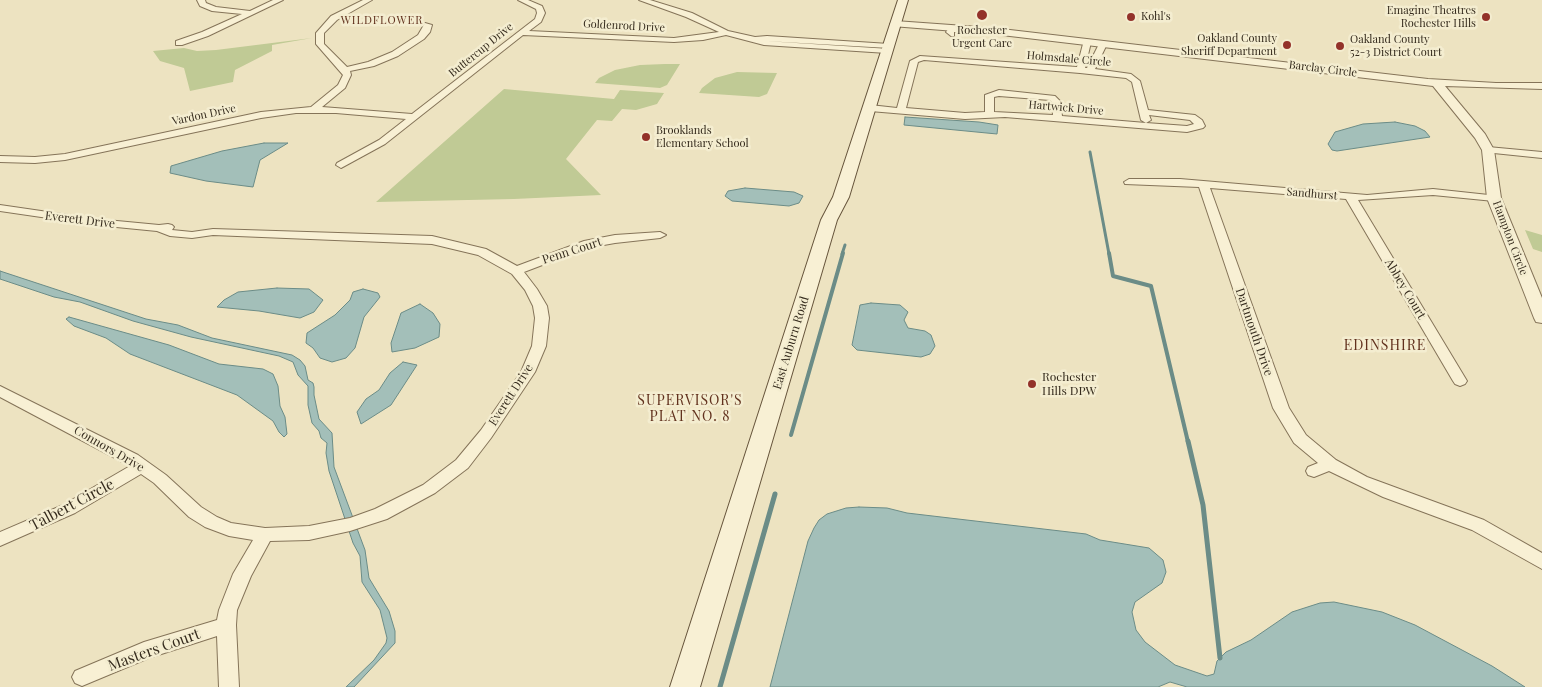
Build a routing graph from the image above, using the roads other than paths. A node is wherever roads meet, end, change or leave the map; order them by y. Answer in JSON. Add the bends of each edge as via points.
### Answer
{"nodes":[{"id":1,"x":201,"y":0,"type":"edge"},
{"id":2,"x":279,"y":0,"type":"edge"},
{"id":3,"x":368,"y":0,"type":"edge"},
{"id":4,"x":522,"y":0,"type":"edge"},
{"id":5,"x":643,"y":0,"type":"edge"},
{"id":6,"x":902,"y":0,"type":"edge"},
{"id":7,"x":251,"y":13,"type":"junction"},
{"id":8,"x":428,"y":25,"type":"dead end"},
{"id":9,"x":894,"y":27,"type":"junction"},
{"id":10,"x":974,"y":30,"type":"junction"},
{"id":11,"x":520,"y":33,"type":"junction"},
{"id":12,"x":726,"y":34,"type":"junction"},
{"id":13,"x":951,"y":34,"type":"junction"},
{"id":14,"x":1016,"y":35,"type":"junction"},
{"id":15,"x":1087,"y":42,"type":"junction"},
{"id":16,"x":179,"y":43,"type":"dead end"},
{"id":17,"x":1103,"y":44,"type":"junction"},
{"id":18,"x":888,"y":48,"type":"junction"},
{"id":19,"x":345,"y":70,"type":"junction"},
{"id":20,"x":1080,"y":70,"type":"junction"},
{"id":21,"x":1090,"y":71,"type":"junction"},
{"id":22,"x":1436,"y":82,"type":"junction"},
{"id":23,"x":1542,"y":86,"type":"edge"},
{"id":24,"x":870,"y":108,"type":"junction"},
{"id":25,"x":314,"y":109,"type":"junction"},
{"id":26,"x":901,"y":111,"type":"junction"},
{"id":27,"x":1144,"y":112,"type":"junction"},
{"id":28,"x":990,"y":115,"type":"junction"},
{"id":29,"x":414,"y":117,"type":"junction"},
{"id":30,"x":1058,"y":118,"type":"junction"},
{"id":31,"x":1148,"y":126,"type":"junction"},
{"id":32,"x":1489,"y":153,"type":"junction"},
{"id":33,"x":1542,"y":155,"type":"edge"},
{"id":34,"x":1527,"y":157,"type":"junction"},
{"id":35,"x":0,"y":159,"type":"edge"},
{"id":36,"x":1542,"y":161,"type":"edge"},
{"id":37,"x":341,"y":165,"type":"dead end"},
{"id":38,"x":1128,"y":182,"type":"dead end"},
{"id":39,"x":1203,"y":184,"type":"junction"},
{"id":40,"x":1350,"y":198,"type":"junction"},
{"id":41,"x":1494,"y":198,"type":"junction"},
{"id":42,"x":0,"y":208,"type":"edge"},
{"id":43,"x":660,"y":235,"type":"dead end"},
{"id":44,"x":516,"y":271,"type":"junction"},
{"id":45,"x":1542,"y":318,"type":"edge"},
{"id":46,"x":1460,"y":381,"type":"dead end"},
{"id":47,"x":0,"y":391,"type":"edge"},
{"id":48,"x":1330,"y":464,"type":"junction"},
{"id":49,"x":142,"y":466,"type":"junction"},
{"id":50,"x":1314,"y":471,"type":"dead end"},
{"id":51,"x":265,"y":535,"type":"junction"},
{"id":52,"x":0,"y":539,"type":"edge"},
{"id":53,"x":1542,"y":562,"type":"edge"},
{"id":54,"x":226,"y":625,"type":"junction"},
{"id":55,"x":82,"y":677,"type":"dead end"},
{"id":56,"x":229,"y":687,"type":"edge"},
{"id":57,"x":684,"y":687,"type":"edge"}],
"edges":[{"from":1,"to":7,"type":"street","via":[[215,9]]},
{"from":2,"to":7,"type":"street"},
{"from":3,"to":19,"type":"street","via":[[334,18],[320,33],[320,44]]},
{"from":4,"to":11,"type":"street","name":"Buttercup Drive","via":[[536,6],[541,13],[538,20]]},
{"from":5,"to":12,"type":"street","via":[[689,15]]},
{"from":6,"to":9,"type":"main road","name":"East Auburn Road"},
{"from":7,"to":16,"type":"street"},
{"from":8,"to":19,"type":"street","via":[[421,37],[395,54]]},
{"from":9,"to":10,"type":"street","name":"Barclay Circle"},
{"from":9,"to":13,"type":"street","name":"Barclay Circle"},
{"from":9,"to":18,"type":"main road","name":"East Auburn Road"},
{"from":10,"to":13,"type":"street","name":"Barclay Circle","via":[[952,30]]},
{"from":10,"to":14,"type":"street","name":"Barclay Circle"},
{"from":11,"to":12,"type":"street","name":"Goldenrod Drive","via":[[674,40]]},
{"from":11,"to":29,"type":"street","name":"Buttercup Drive"},
{"from":12,"to":18,"type":"street","via":[[755,40],[767,38]]},
{"from":13,"to":14,"type":"street","name":"Barclay Circle"},
{"from":14,"to":15,"type":"street","name":"Barclay Circle"},
{"from":15,"to":17,"type":"street","name":"Barclay Circle"},
{"from":15,"to":20,"type":"street"},
{"from":17,"to":21,"type":"street"},
{"from":17,"to":22,"type":"street","name":"Barclay Circle"},
{"from":18,"to":24,"type":"main road","name":"East Auburn Road"},
{"from":19,"to":25,"type":"street","via":[[345,82]]},
{"from":20,"to":21,"type":"street","name":"Holmsdale Circle"},
{"from":20,"to":26,"type":"street","name":"Holmsdale Circle","via":[[916,59]]},
{"from":21,"to":27,"type":"street","name":"Holmsdale Circle","via":[[1134,79]]},
{"from":22,"to":23,"type":"street","name":"Barclay Circle"},
{"from":22,"to":32,"type":"street","via":[[1481,137]]},
{"from":24,"to":26,"type":"street","name":"Hartwick Drive"},
{"from":24,"to":57,"type":"main road","name":"East Auburn Road","via":[[841,198],[829,220]]},
{"from":25,"to":29,"type":"street","name":"Vardon Drive"},
{"from":25,"to":35,"type":"street","name":"Vardon Drive","via":[[261,115],[65,157]]},
{"from":26,"to":28,"type":"street","name":"Hartwick Drive"},
{"from":27,"to":31,"type":"street","name":"Holmsdale Circle"},
{"from":27,"to":31,"type":"street","name":"Hartwick Drive","via":[[1192,117],[1200,126],[1193,129]]},
{"from":28,"to":30,"type":"street","name":"Hartwick Drive"},
{"from":28,"to":30,"type":"street","via":[[989,95],[999,93],[1052,98],[1056,101]]},
{"from":29,"to":37,"type":"street","name":"Buttercup Drive","via":[[376,146]]},
{"from":30,"to":31,"type":"street","name":"Hartwick Drive"},
{"from":32,"to":34,"type":"street"},
{"from":32,"to":41,"type":"street","name":"Hampton Circle"},
{"from":33,"to":34,"type":"street"},
{"from":34,"to":36,"type":"street"},
{"from":38,"to":39,"type":"street","name":"Sandhurst"},
{"from":39,"to":40,"type":"street","name":"Sandhurst"},
{"from":39,"to":48,"type":"street","name":"Dartmouth Drive","via":[[1285,418],[1300,439]]},
{"from":40,"to":41,"type":"street","name":"Sandhurst","via":[[1445,192]]},
{"from":40,"to":46,"type":"street","name":"Abbey Court"},
{"from":41,"to":45,"type":"street","name":"Hampton Circle"},
{"from":42,"to":44,"type":"street","name":"Everett Drive","via":[[160,228],[164,232],[181,234],[213,232],[432,240],[482,252]]},
{"from":43,"to":44,"type":"street","name":"Penn Court","via":[[584,245]]},
{"from":44,"to":51,"type":"street","name":"Everett Drive","via":[[540,306],[539,346],[528,372],[462,464],[429,489],[381,514],[328,530]]},
{"from":47,"to":49,"type":"street","name":"Connors Drive"},
{"from":48,"to":50,"type":"street"},
{"from":48,"to":53,"type":"street","name":"Dartmouth Drive","via":[[1376,488],[1478,525]]},
{"from":49,"to":51,"type":"street","name":"Connors Drive","via":[[211,522],[229,529]]},
{"from":49,"to":52,"type":"street","name":"Talbert Circle","via":[[69,509]]},
{"from":51,"to":54,"type":"street","via":[[234,592]]},
{"from":54,"to":55,"type":"street","name":"Masters Court","via":[[144,651]]},
{"from":54,"to":56,"type":"street"}]}
